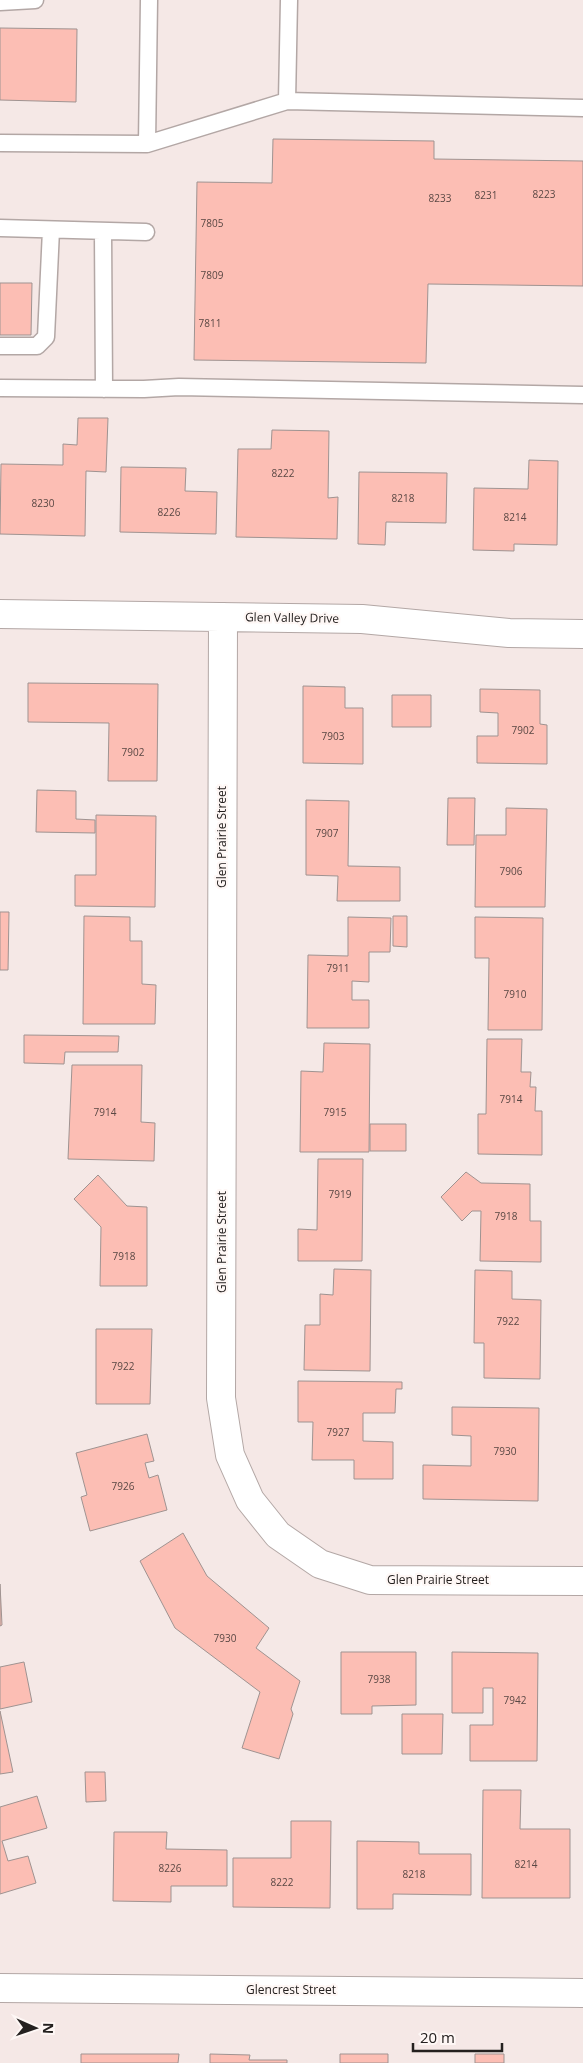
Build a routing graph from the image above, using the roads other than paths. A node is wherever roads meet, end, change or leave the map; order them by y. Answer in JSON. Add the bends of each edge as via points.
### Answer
{"nodes":[{"id":1,"x":35,"y":0,"type":"edge"},
{"id":2,"x":149,"y":0,"type":"edge"},
{"id":3,"x":289,"y":0,"type":"edge"},
{"id":4,"x":0,"y":2,"type":"edge"},
{"id":5,"x":287,"y":101,"type":"junction"},
{"id":6,"x":583,"y":108,"type":"edge"},
{"id":7,"x":0,"y":143,"type":"edge"},
{"id":8,"x":147,"y":144,"type":"junction"},
{"id":9,"x":0,"y":228,"type":"edge"},
{"id":10,"x":51,"y":230,"type":"junction"},
{"id":11,"x":103,"y":232,"type":"junction"},
{"id":12,"x":146,"y":232,"type":"dead end"},
{"id":13,"x":0,"y":346,"type":"edge"},
{"id":14,"x":0,"y":388,"type":"edge"},
{"id":15,"x":104,"y":389,"type":"junction"},
{"id":16,"x":583,"y":394,"type":"edge"},
{"id":17,"x":0,"y":614,"type":"edge"},
{"id":18,"x":223,"y":617,"type":"junction"},
{"id":19,"x":583,"y":634,"type":"edge"},
{"id":20,"x":583,"y":1580,"type":"edge"},
{"id":21,"x":0,"y":1988,"type":"edge"},
{"id":22,"x":583,"y":1993,"type":"edge"}],
"edges":[{"from":1,"to":4,"type":"lane"},
{"from":2,"to":8,"type":"lane"},
{"from":3,"to":5,"type":"lane"},
{"from":5,"to":6,"type":"lane"},
{"from":5,"to":8,"type":"lane"},
{"from":7,"to":8,"type":"lane"},
{"from":9,"to":10,"type":"lane"},
{"from":10,"to":11,"type":"lane"},
{"from":10,"to":13,"type":"lane","via":[[46,337],[37,346]]},
{"from":11,"to":12,"type":"lane"},
{"from":11,"to":15,"type":"lane"},
{"from":14,"to":15,"type":"lane"},
{"from":15,"to":16,"type":"lane","via":[[179,387]]},
{"from":17,"to":18,"type":"street","name":"Glen Valley Drive"},
{"from":18,"to":19,"type":"street","name":"Glen Valley Drive","via":[[362,619],[509,633]]},
{"from":18,"to":20,"type":"street","name":"Glen Prairie Street","via":[[221,1398],[230,1455],[250,1500],[278,1535],[320,1564],[370,1580]]},
{"from":21,"to":22,"type":"street","name":"Glencrest Street"}]}
